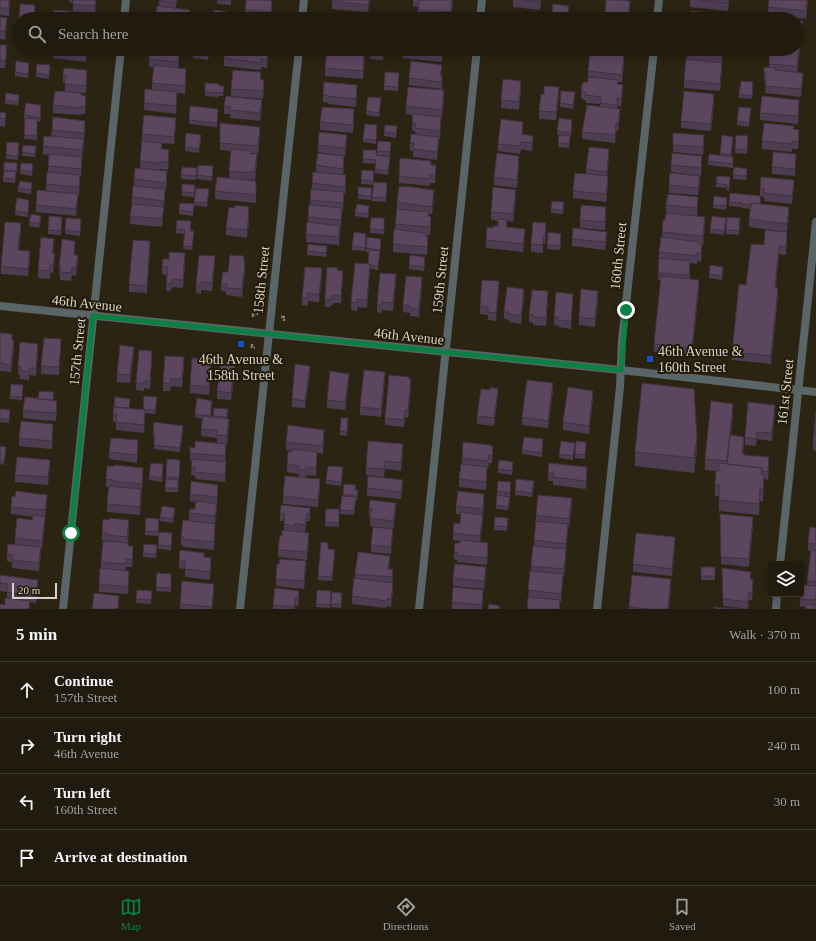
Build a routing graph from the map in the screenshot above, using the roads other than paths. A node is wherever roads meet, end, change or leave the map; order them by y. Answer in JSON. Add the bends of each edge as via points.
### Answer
{"nodes":[{"id":1,"x":126,"y":0,"type":"edge"},
{"id":2,"x":304,"y":0,"type":"edge"},
{"id":3,"x":482,"y":0,"type":"edge"},
{"id":4,"x":659,"y":0,"type":"edge"},
{"id":5,"x":125,"y":12,"type":"edge"},
{"id":6,"x":303,"y":12,"type":"edge"},
{"id":7,"x":481,"y":12,"type":"edge"},
{"id":8,"x":658,"y":12,"type":"edge"},
{"id":9,"x":120,"y":56,"type":"edge"},
{"id":10,"x":298,"y":56,"type":"edge"},
{"id":11,"x":476,"y":56,"type":"edge"},
{"id":12,"x":653,"y":56,"type":"edge"},
{"id":13,"x":816,"y":222,"type":"edge"},
{"id":14,"x":0,"y":306,"type":"edge"},
{"id":15,"x":93,"y":316,"type":"junction"},
{"id":16,"x":269,"y":334,"type":"junction"},
{"id":17,"x":445,"y":353,"type":"junction"},
{"id":18,"x":621,"y":370,"type":"junction"},
{"id":19,"x":798,"y":390,"type":"junction"},
{"id":20,"x":816,"y":392,"type":"edge"},
{"id":21,"x":780,"y":561,"type":"edge"},
{"id":22,"x":777,"y":597,"type":"edge"},
{"id":23,"x":63,"y":609,"type":"edge"},
{"id":24,"x":240,"y":609,"type":"edge"},
{"id":25,"x":419,"y":609,"type":"edge"},
{"id":26,"x":597,"y":609,"type":"edge"},
{"id":27,"x":776,"y":609,"type":"edge"}],
"edges":[{"from":1,"to":5,"type":"street"},
{"from":2,"to":6,"type":"street"},
{"from":3,"to":7,"type":"street"},
{"from":4,"to":8,"type":"street"},
{"from":9,"to":15,"type":"street","name":"157th Street"},
{"from":10,"to":16,"type":"street","name":"158th Street"},
{"from":11,"to":17,"type":"street","name":"159th Street"},
{"from":12,"to":18,"type":"street","name":"160th Street","via":[[622,340]]},
{"from":13,"to":19,"type":"street","name":"161st Street"},
{"from":14,"to":15,"type":"street","name":"46th Avenue"},
{"from":15,"to":16,"type":"street","name":"46th Avenue"},
{"from":15,"to":23,"type":"street","name":"157th Street"},
{"from":16,"to":17,"type":"street","name":"46th Avenue"},
{"from":16,"to":24,"type":"street","name":"158th Street"},
{"from":17,"to":18,"type":"street","name":"46th Avenue"},
{"from":17,"to":25,"type":"street","name":"159th Street"},
{"from":18,"to":19,"type":"street","name":"46th Avenue"},
{"from":18,"to":26,"type":"street","name":"160th Street"},
{"from":19,"to":20,"type":"street","name":"46th Avenue"},
{"from":19,"to":21,"type":"street","name":"161st Street"},
{"from":22,"to":27,"type":"street"}]}
